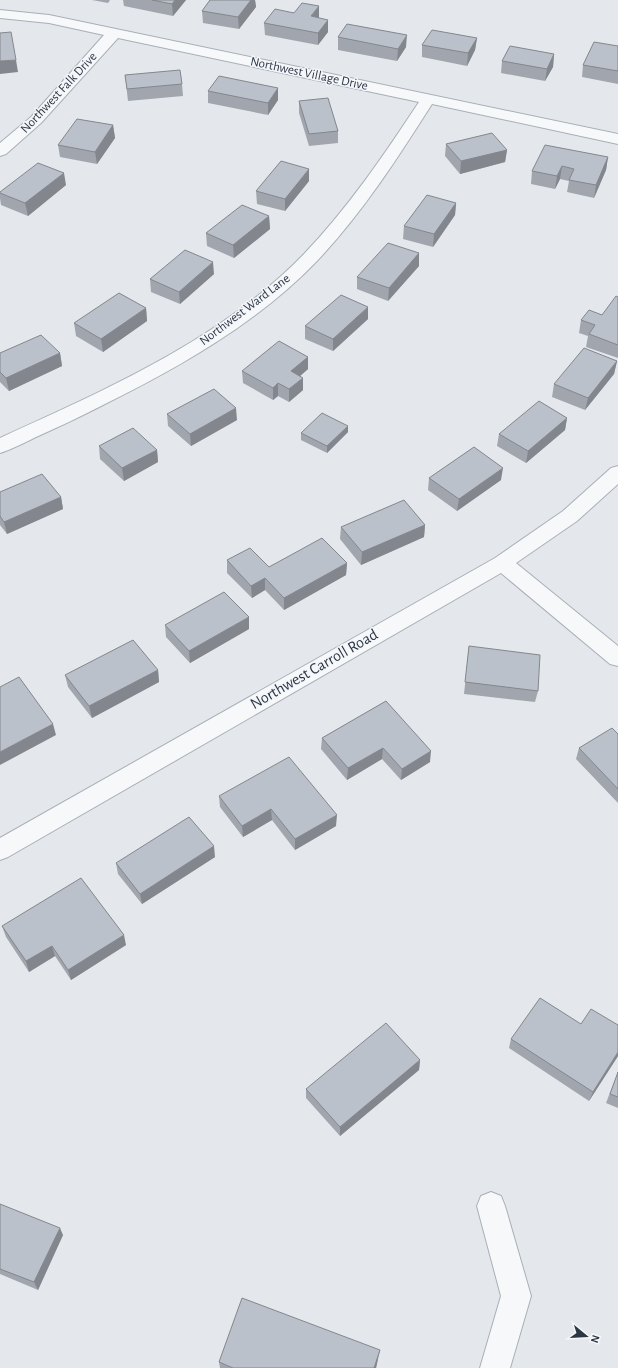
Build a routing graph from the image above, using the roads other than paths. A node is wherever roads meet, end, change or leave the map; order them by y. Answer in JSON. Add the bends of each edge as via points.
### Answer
{"nodes":[{"id":1,"x":0,"y":14,"type":"edge"},
{"id":2,"x":114,"y":33,"type":"junction"},
{"id":3,"x":428,"y":99,"type":"junction"},
{"id":4,"x":618,"y":139,"type":"edge"},
{"id":5,"x":0,"y":151,"type":"edge"},
{"id":6,"x":0,"y":446,"type":"edge"},
{"id":7,"x":618,"y":473,"type":"edge"},
{"id":8,"x":502,"y":563,"type":"junction"},
{"id":9,"x":618,"y":658,"type":"edge"},
{"id":10,"x":0,"y":850,"type":"edge"},
{"id":11,"x":491,"y":1206,"type":"dead end"},
{"id":12,"x":495,"y":1368,"type":"edge"}],
"edges":[{"from":1,"to":2,"type":"street","name":"Northwest Village Drive","via":[[49,19]]},
{"from":2,"to":3,"type":"street","name":"Northwest Village Drive"},
{"from":2,"to":5,"type":"street","name":"Northwest Falk Drive","via":[[36,120]]},
{"from":3,"to":4,"type":"street","name":"Northwest Village Drive"},
{"from":3,"to":6,"type":"street","name":"Northwest Ward Lane","via":[[361,198],[289,278],[206,342],[129,386]]},
{"from":7,"to":8,"type":"street","name":"Northwest Carroll Road","via":[[570,516]]},
{"from":8,"to":9,"type":"street"},
{"from":8,"to":10,"type":"street","name":"Northwest Carroll Road"},
{"from":11,"to":12,"type":"street","via":[[516,1296]]}]}
